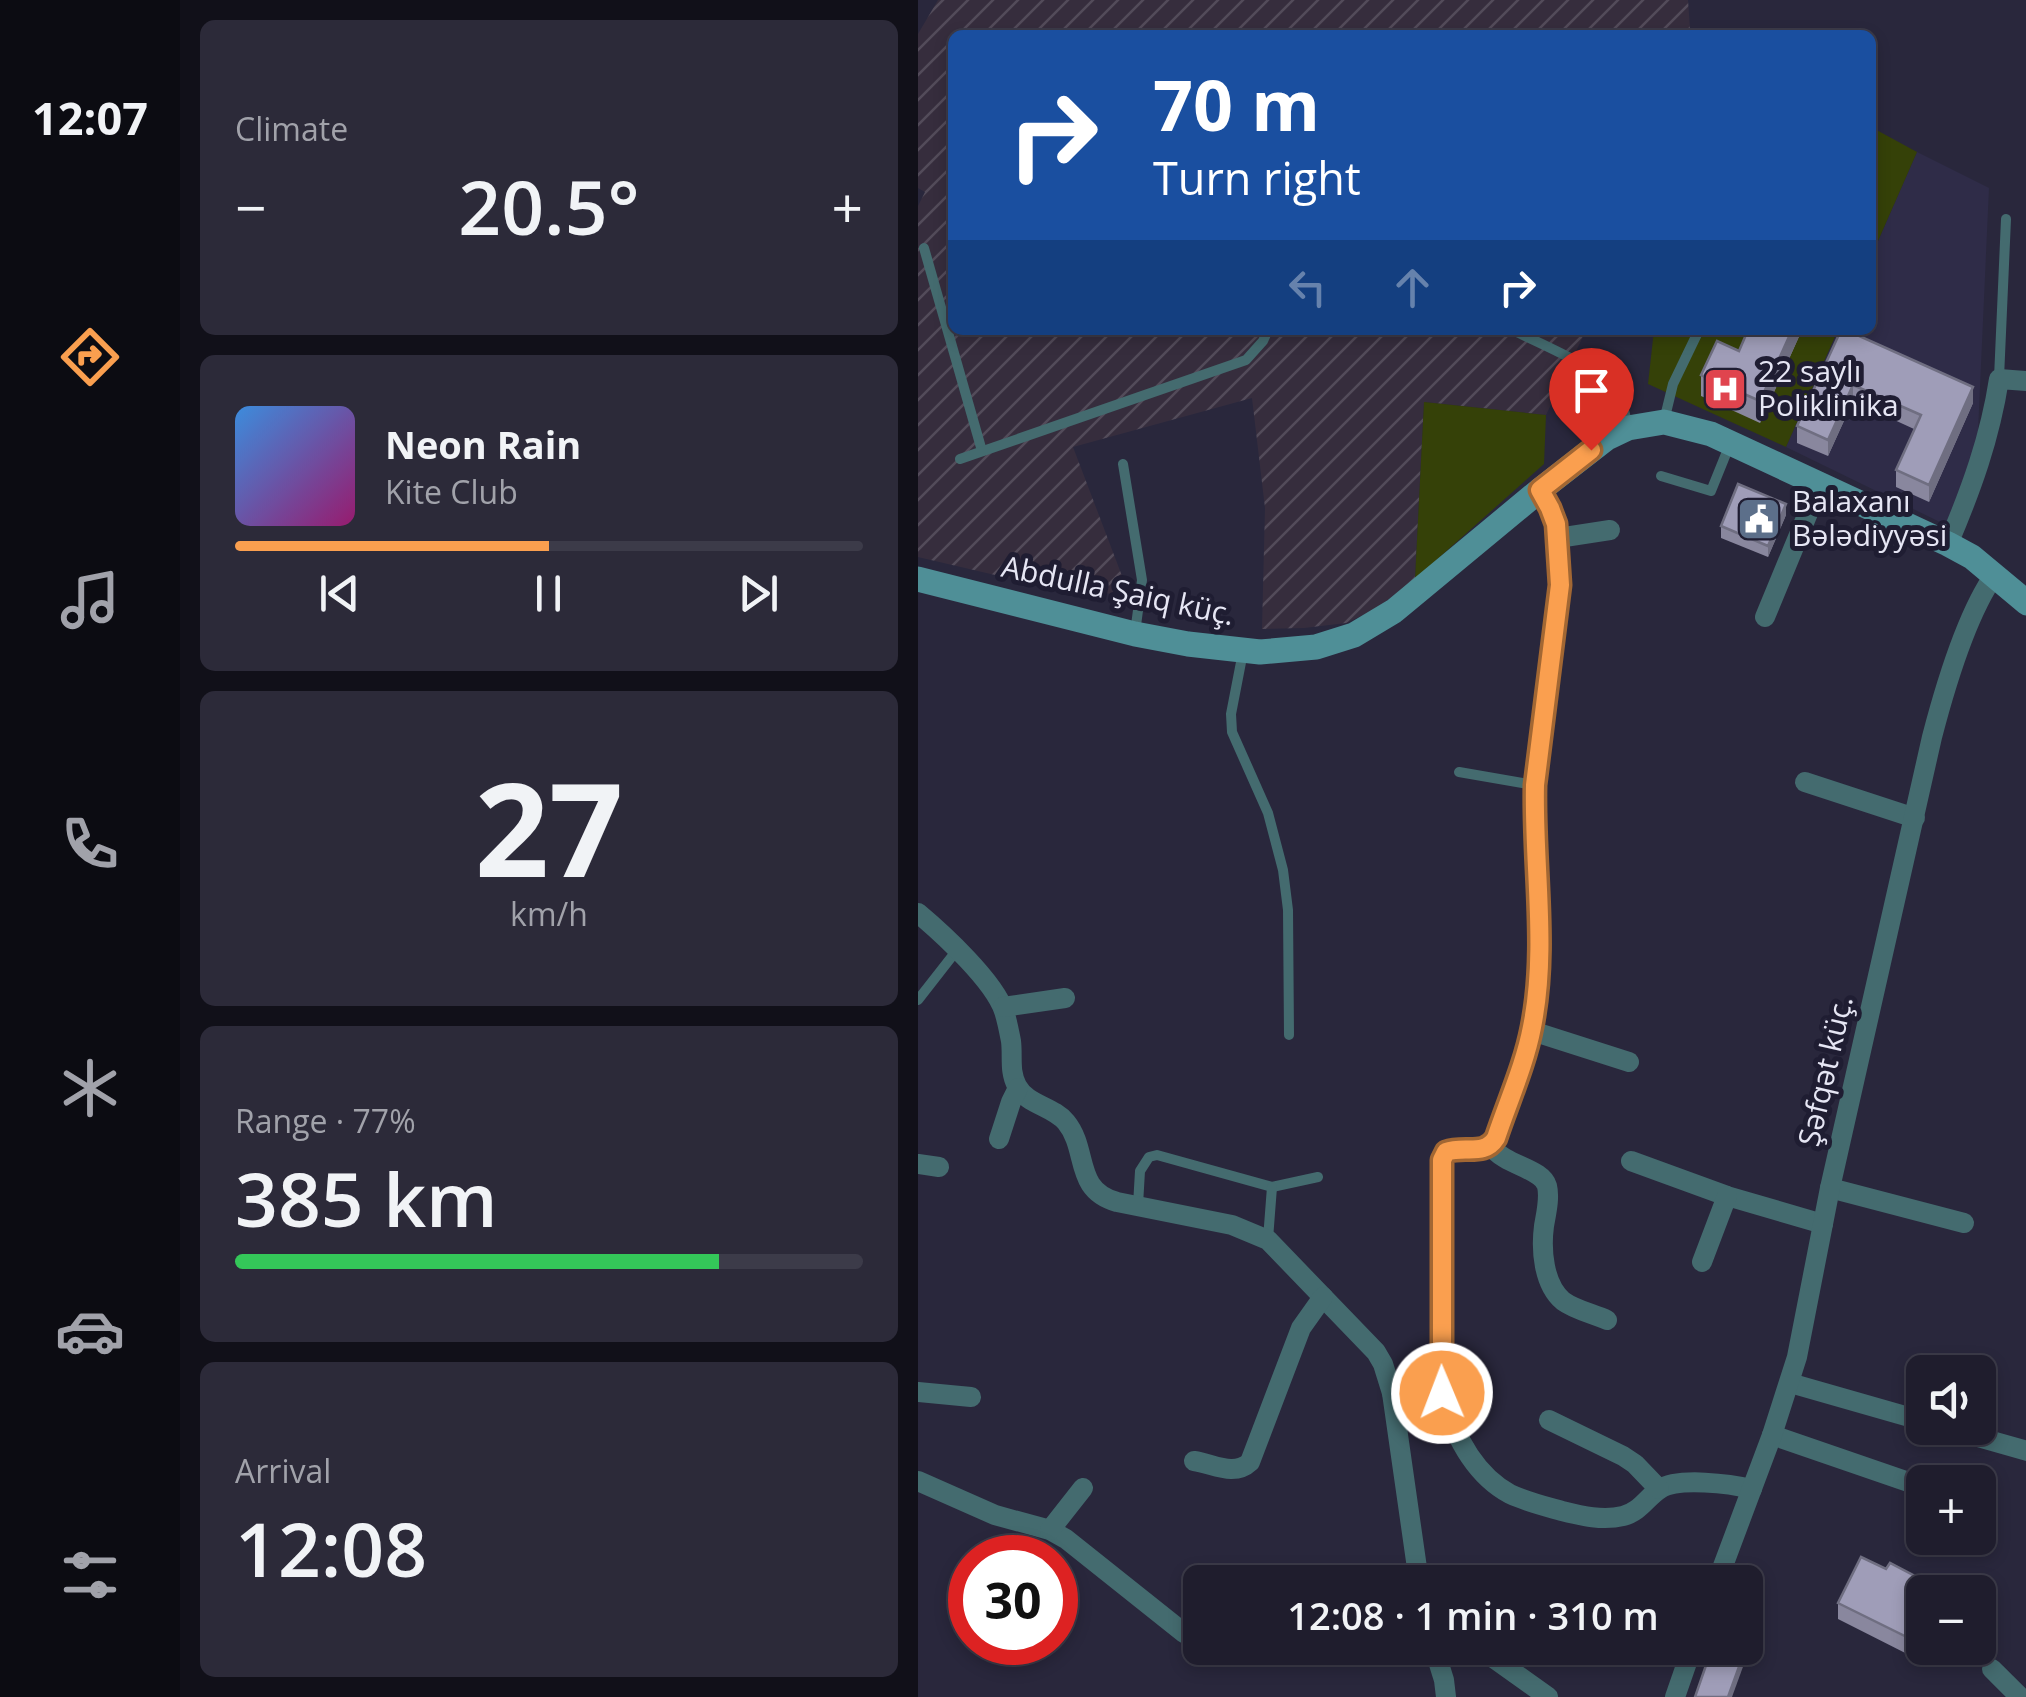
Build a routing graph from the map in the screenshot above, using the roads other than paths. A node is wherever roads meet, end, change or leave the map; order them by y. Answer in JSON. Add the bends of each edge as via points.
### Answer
{"nodes":[{"id":1,"x":2006,"y":220,"type":"dead end"},
{"id":2,"x":924,"y":248,"type":"dead end"},
{"id":3,"x":948,"y":332,"type":"edge"},
{"id":4,"x":949,"y":335,"type":"edge"},
{"id":5,"x":1266,"y":335,"type":"edge"},
{"id":6,"x":1523,"y":335,"type":"edge"},
{"id":7,"x":1697,"y":335,"type":"edge"},
{"id":8,"x":1999,"y":380,"type":"junction"},
{"id":9,"x":2026,"y":381,"type":"edge"},
{"id":10,"x":1664,"y":422,"type":"junction"},
{"id":11,"x":1628,"y":428,"type":"junction"},
{"id":12,"x":1731,"y":443,"type":"junction"},
{"id":13,"x":982,"y":452,"type":"junction"},
{"id":14,"x":960,"y":459,"type":"dead end"},
{"id":15,"x":1123,"y":464,"type":"dead end"},
{"id":16,"x":1661,"y":476,"type":"dead end"},
{"id":17,"x":1820,"y":484,"type":"junction"},
{"id":18,"x":1540,"y":490,"type":"junction"},
{"id":19,"x":1610,"y":530,"type":"dead end"},
{"id":20,"x":1558,"y":538,"type":"junction"},
{"id":21,"x":1948,"y":544,"type":"junction"},
{"id":22,"x":1995,"y":574,"type":"junction"},
{"id":23,"x":918,"y":579,"type":"edge"},
{"id":24,"x":2026,"y":603,"type":"edge"},
{"id":25,"x":1765,"y":617,"type":"dead end"},
{"id":26,"x":1135,"y":634,"type":"junction"},
{"id":27,"x":1243,"y":652,"type":"junction"},
{"id":28,"x":1459,"y":772,"type":"dead end"},
{"id":29,"x":1805,"y":782,"type":"dead end"},
{"id":30,"x":1535,"y":785,"type":"junction"},
{"id":31,"x":1914,"y":818,"type":"junction"},
{"id":32,"x":918,"y":913,"type":"edge"},
{"id":33,"x":958,"y":950,"type":"junction"},
{"id":34,"x":1065,"y":998,"type":"dead end"},
{"id":35,"x":918,"y":1000,"type":"edge"},
{"id":36,"x":1003,"y":1007,"type":"junction"},
{"id":37,"x":1532,"y":1031,"type":"junction"},
{"id":38,"x":1289,"y":1035,"type":"dead end"},
{"id":39,"x":1629,"y":1062,"type":"dead end"},
{"id":40,"x":1018,"y":1088,"type":"junction"},
{"id":41,"x":1000,"y":1139,"type":"dead end"},
{"id":42,"x":1491,"y":1146,"type":"junction"},
{"id":43,"x":1630,"y":1161,"type":"dead end"},
{"id":44,"x":1318,"y":1177,"type":"dead end"},
{"id":45,"x":1272,"y":1187,"type":"junction"},
{"id":46,"x":1830,"y":1188,"type":"junction"},
{"id":47,"x":1727,"y":1196,"type":"junction"},
{"id":48,"x":1138,"y":1206,"type":"junction"},
{"id":49,"x":1964,"y":1223,"type":"dead end"},
{"id":50,"x":1823,"y":1224,"type":"junction"},
{"id":51,"x":1268,"y":1240,"type":"junction"},
{"id":52,"x":1702,"y":1262,"type":"dead end"},
{"id":53,"x":1323,"y":1296,"type":"junction"},
{"id":54,"x":1607,"y":1320,"type":"dead end"},
{"id":55,"x":1790,"y":1383,"type":"junction"},
{"id":56,"x":918,"y":1392,"type":"edge"},
{"id":57,"x":1442,"y":1393,"type":"junction"},
{"id":58,"x":1392,"y":1394,"type":"junction"},
{"id":59,"x":971,"y":1397,"type":"dead end"},
{"id":60,"x":1906,"y":1416,"type":"edge"},
{"id":61,"x":1548,"y":1420,"type":"dead end"},
{"id":62,"x":1772,"y":1435,"type":"junction"},
{"id":63,"x":1996,"y":1442,"type":"edge"},
{"id":64,"x":2026,"y":1451,"type":"edge"},
{"id":65,"x":1194,"y":1460,"type":"dead end"},
{"id":66,"x":918,"y":1481,"type":"edge"},
{"id":67,"x":1906,"y":1481,"type":"edge"},
{"id":68,"x":1083,"y":1488,"type":"dead end"},
{"id":69,"x":1658,"y":1489,"type":"junction"},
{"id":70,"x":1752,"y":1489,"type":"junction"},
{"id":71,"x":1050,"y":1530,"type":"junction"},
{"id":72,"x":1416,"y":1565,"type":"edge"},
{"id":73,"x":1723,"y":1565,"type":"edge"},
{"id":74,"x":1183,"y":1632,"type":"edge"},
{"id":75,"x":1439,"y":1665,"type":"edge"},
{"id":76,"x":1504,"y":1665,"type":"edge"},
{"id":77,"x":1686,"y":1665,"type":"edge"},
{"id":78,"x":1992,"y":1669,"type":"dead end"},
{"id":79,"x":1446,"y":1697,"type":"edge"},
{"id":80,"x":1548,"y":1697,"type":"edge"},
{"id":81,"x":1675,"y":1697,"type":"edge"},
{"id":82,"x":2020,"y":1697,"type":"edge"}],
"edges":[{"from":1,"to":8,"type":"lane"},
{"from":2,"to":3,"type":"lane"},
{"from":4,"to":13,"type":"lane"},
{"from":5,"to":13,"type":"lane","via":[[1246,360]]},
{"from":6,"to":11,"type":"lane","via":[[1614,387]]},
{"from":7,"to":10,"type":"lane"},
{"from":8,"to":9,"type":"street"},
{"from":8,"to":21,"type":"street","via":[[1986,446]]},
{"from":10,"to":11,"type":"street","name":"Abdulla Şaiq küç."},
{"from":10,"to":12,"type":"street","name":"Abdulla Şaiq küç."},
{"from":11,"to":18,"type":"street","name":"Abdulla Şaiq küç."},
{"from":12,"to":16,"type":"lane","via":[[1711,491]]},
{"from":12,"to":17,"type":"street","name":"Abdulla Şaiq küç."},
{"from":13,"to":14,"type":"lane"},
{"from":15,"to":26,"type":"lane","via":[[1142,580]]},
{"from":17,"to":21,"type":"street","name":"Abdulla Şaiq küç."},
{"from":17,"to":25,"type":"street"},
{"from":18,"to":20,"type":"street"},
{"from":18,"to":27,"type":"street","name":"Abdulla Şaiq küç.","via":[[1372,626],[1316,647]]},
{"from":19,"to":20,"type":"street"},
{"from":20,"to":30,"type":"street","via":[[1560,585]]},
{"from":21,"to":22,"type":"street","name":"Abdulla Şaiq küç."},
{"from":22,"to":24,"type":"street","name":"Abdulla Şaiq küç."},
{"from":22,"to":31,"type":"street","name":"Şəfqət küç.","via":[[1943,697]]},
{"from":23,"to":26,"type":"street","name":"Abdulla Şaiq küç."},
{"from":26,"to":27,"type":"street","name":"Abdulla Şaiq küç."},
{"from":27,"to":38,"type":"lane","via":[[1232,732],[1268,813],[1284,870]]},
{"from":28,"to":30,"type":"lane"},
{"from":29,"to":31,"type":"street"},
{"from":30,"to":37,"type":"street","via":[[1540,943]]},
{"from":31,"to":46,"type":"street","name":"Şəfqət küç."},
{"from":32,"to":33,"type":"street"},
{"from":33,"to":35,"type":"lane"},
{"from":33,"to":36,"type":"street"},
{"from":34,"to":36,"type":"street"},
{"from":36,"to":40,"type":"street"},
{"from":37,"to":39,"type":"street"},
{"from":37,"to":42,"type":"street"},
{"from":40,"to":41,"type":"street"},
{"from":40,"to":48,"type":"street","via":[[1067,1124],[1096,1192]]},
{"from":42,"to":54,"type":"street","via":[[1547,1183],[1542,1253],[1557,1293]]},
{"from":42,"to":57,"type":"street","via":[[1455,1149],[1442,1160]]},
{"from":43,"to":47,"type":"street"},
{"from":44,"to":45,"type":"lane"},
{"from":45,"to":48,"type":"lane","via":[[1157,1155],[1140,1171]]},
{"from":45,"to":51,"type":"lane"},
{"from":46,"to":49,"type":"street"},
{"from":46,"to":50,"type":"street","name":"Şəfqət küç."},
{"from":47,"to":50,"type":"street"},
{"from":47,"to":52,"type":"street"},
{"from":48,"to":51,"type":"street","via":[[1232,1225]]},
{"from":50,"to":55,"type":"street","name":"Şəfqət küç."},
{"from":51,"to":53,"type":"street"},
{"from":53,"to":58,"type":"street","via":[[1376,1352]]},
{"from":53,"to":65,"type":"street","via":[[1301,1328],[1250,1462],[1232,1470]]},
{"from":55,"to":60,"type":"street"},
{"from":55,"to":62,"type":"street","name":"Şəfqət küç."},
{"from":56,"to":59,"type":"street"},
{"from":57,"to":58,"type":"street"},
{"from":57,"to":69,"type":"street","via":[[1475,1463],[1527,1502],[1619,1518]]},
{"from":58,"to":72,"type":"street"},
{"from":61,"to":69,"type":"street","via":[[1623,1456]]},
{"from":62,"to":67,"type":"street"},
{"from":62,"to":70,"type":"street","name":"Şəfqət küç."},
{"from":63,"to":64,"type":"street"},
{"from":66,"to":71,"type":"street","via":[[995,1515]]},
{"from":68,"to":71,"type":"street"},
{"from":69,"to":70,"type":"street","via":[[1728,1483]]},
{"from":70,"to":73,"type":"street","name":"Şəfqət küç."},
{"from":71,"to":74,"type":"street"},
{"from":75,"to":79,"type":"street"},
{"from":76,"to":80,"type":"street"},
{"from":77,"to":81,"type":"street"},
{"from":78,"to":82,"type":"street"}]}
